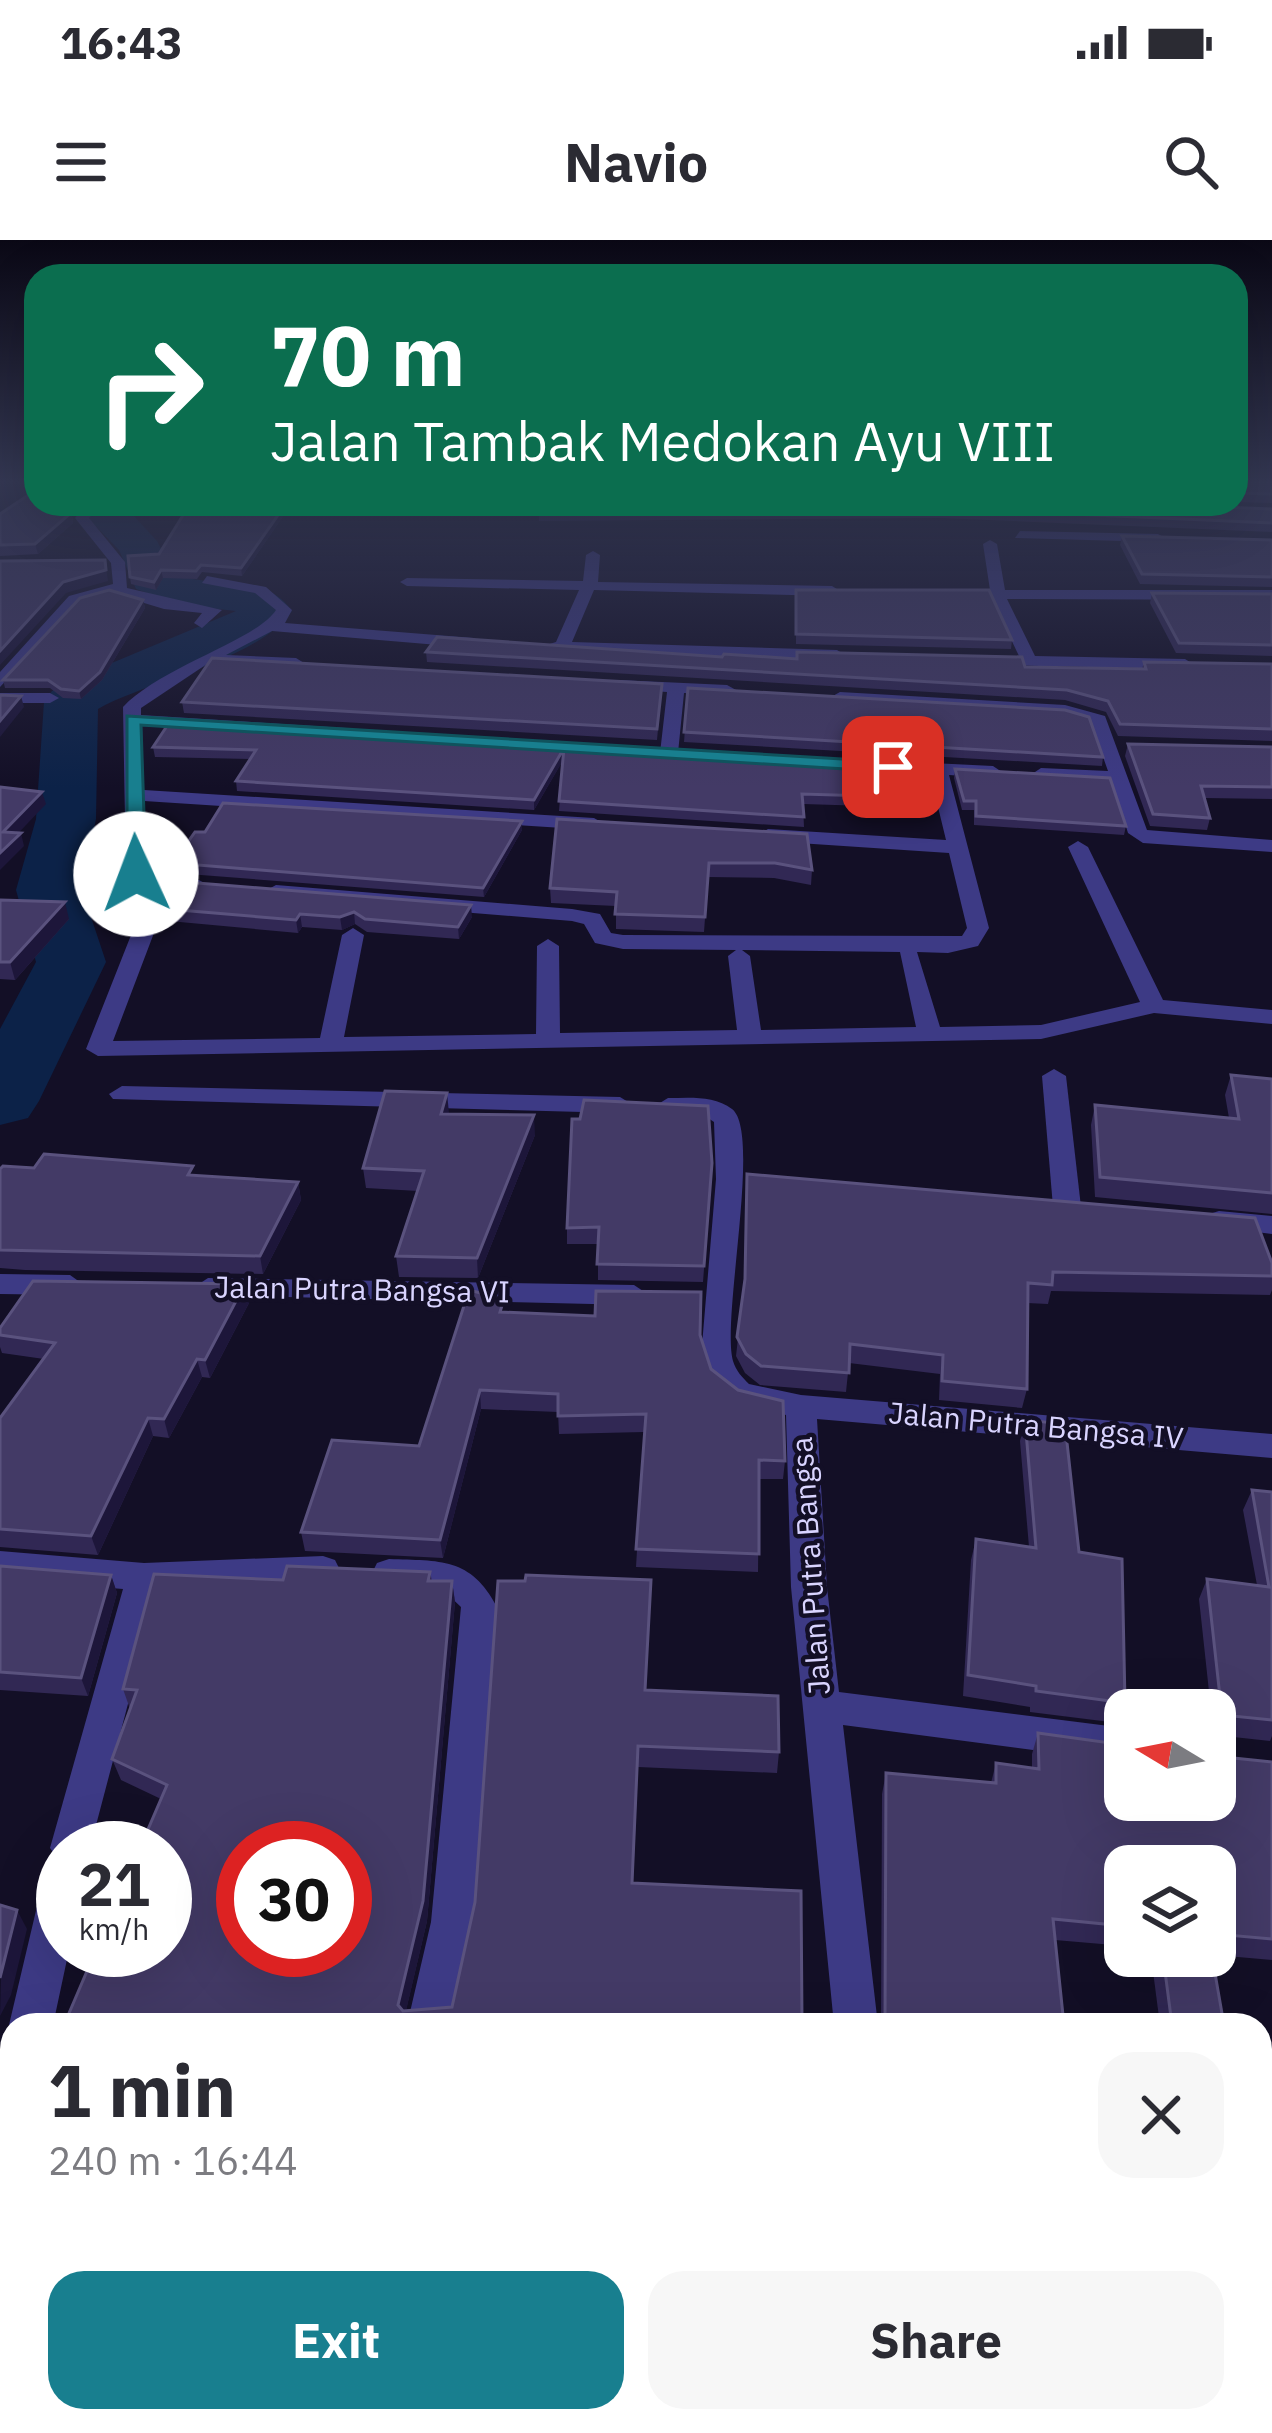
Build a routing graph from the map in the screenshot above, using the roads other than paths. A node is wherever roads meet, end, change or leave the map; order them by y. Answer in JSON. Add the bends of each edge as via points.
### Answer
{"nodes":[{"id":1,"x":120,"y":583,"type":"edge"},
{"id":2,"x":221,"y":583,"type":"edge"},
{"id":3,"x":590,"y":583,"type":"edge"},
{"id":4,"x":600,"y":583,"type":"edge"},
{"id":5,"x":997,"y":583,"type":"edge"},
{"id":6,"x":113,"y":589,"type":"junction"},
{"id":7,"x":848,"y":592,"type":"edge"},
{"id":8,"x":999,"y":593,"type":"junction"},
{"id":9,"x":933,"y":594,"type":"edge"},
{"id":10,"x":1272,"y":595,"type":"edge"},
{"id":11,"x":202,"y":623,"type":"dead end"},
{"id":12,"x":270,"y":626,"type":"junction"},
{"id":13,"x":494,"y":644,"type":"edge"},
{"id":14,"x":516,"y":646,"type":"edge"},
{"id":15,"x":561,"y":646,"type":"junction"},
{"id":16,"x":866,"y":656,"type":"edge"},
{"id":17,"x":206,"y":659,"type":"junction"},
{"id":18,"x":959,"y":659,"type":"edge"},
{"id":19,"x":1030,"y":662,"type":"junction"},
{"id":20,"x":1206,"y":664,"type":"edge"},
{"id":21,"x":321,"y":665,"type":"edge"},
{"id":22,"x":0,"y":682,"type":"edge"},
{"id":23,"x":605,"y":683,"type":"edge"},
{"id":24,"x":676,"y":688,"type":"junction"},
{"id":25,"x":745,"y":692,"type":"edge"},
{"id":26,"x":814,"y":695,"type":"edge"},
{"id":27,"x":0,"y":698,"type":"edge"},
{"id":28,"x":50,"y":698,"type":"edge"},
{"id":29,"x":133,"y":720,"type":"junction"},
{"id":30,"x":366,"y":734,"type":"edge"},
{"id":31,"x":1111,"y":746,"type":"junction"},
{"id":32,"x":1134,"y":746,"type":"edge"},
{"id":33,"x":645,"y":752,"type":"edge"},
{"id":34,"x":669,"y":753,"type":"junction"},
{"id":35,"x":691,"y":754,"type":"edge"},
{"id":36,"x":871,"y":766,"type":"edge"},
{"id":37,"x":938,"y":770,"type":"junction"},
{"id":38,"x":1006,"y":773,"type":"edge"},
{"id":39,"x":1029,"y":774,"type":"edge"},
{"id":40,"x":1120,"y":778,"type":"junction"},
{"id":41,"x":134,"y":795,"type":"junction"},
{"id":42,"x":627,"y":826,"type":"edge"},
{"id":43,"x":744,"y":834,"type":"edge"},
{"id":44,"x":1272,"y":846,"type":"edge"},
{"id":45,"x":1078,"y":847,"type":"dead end"},
{"id":46,"x":956,"y":848,"type":"junction"},
{"id":47,"x":146,"y":926,"type":"dead end"},
{"id":48,"x":353,"y":935,"type":"dead end"},
{"id":49,"x":548,"y":946,"type":"dead end"},
{"id":50,"x":739,"y":956,"type":"dead end"},
{"id":51,"x":908,"y":956,"type":"dead end"},
{"id":52,"x":1154,"y":1006,"type":"junction"},
{"id":53,"x":1272,"y":1017,"type":"edge"},
{"id":54,"x":930,"y":1034,"type":"junction"},
{"id":55,"x":750,"y":1037,"type":"junction"},
{"id":56,"x":548,"y":1041,"type":"junction"},
{"id":57,"x":330,"y":1045,"type":"junction"},
{"id":58,"x":1054,"y":1076,"type":"dead end"},
{"id":59,"x":122,"y":1094,"type":"dead end"},
{"id":60,"x":1067,"y":1207,"type":"edge"},
{"id":61,"x":1181,"y":1217,"type":"edge"},
{"id":62,"x":1272,"y":1225,"type":"edge"},
{"id":63,"x":0,"y":1284,"type":"edge"},
{"id":64,"x":93,"y":1286,"type":"edge"},
{"id":65,"x":187,"y":1287,"type":"edge"},
{"id":66,"x":653,"y":1296,"type":"edge"},
{"id":67,"x":801,"y":1406,"type":"junction"},
{"id":68,"x":1272,"y":1446,"type":"edge"},
{"id":69,"x":0,"y":1565,"type":"edge"},
{"id":70,"x":144,"y":1576,"type":"junction"},
{"id":71,"x":821,"y":1706,"type":"junction"},
{"id":72,"x":1104,"y":1742,"type":"edge"},
{"id":73,"x":77,"y":1821,"type":"edge"},
{"id":74,"x":42,"y":1977,"type":"edge"},
{"id":75,"x":34,"y":2013,"type":"edge"},
{"id":76,"x":432,"y":2013,"type":"edge"},
{"id":77,"x":855,"y":2013,"type":"edge"}],
"edges":[{"from":1,"to":6,"type":"street"},
{"from":2,"to":12,"type":"street","via":[[276,597],[284,610]]},
{"from":3,"to":15,"type":"street"},
{"from":4,"to":7,"type":"street"},
{"from":5,"to":8,"type":"street"},
{"from":6,"to":11,"type":"street","via":[[214,610]]},
{"from":6,"to":22,"type":"street","via":[[74,599]]},
{"from":8,"to":9,"type":"street"},
{"from":8,"to":10,"type":"street"},
{"from":8,"to":19,"type":"street"},
{"from":12,"to":13,"type":"street"},
{"from":12,"to":17,"type":"street"},
{"from":14,"to":15,"type":"street"},
{"from":15,"to":16,"type":"street"},
{"from":17,"to":21,"type":"street"},
{"from":17,"to":29,"type":"street","via":[[146,694],[132,707]]},
{"from":18,"to":19,"type":"street"},
{"from":19,"to":20,"type":"street"},
{"from":23,"to":24,"type":"street"},
{"from":24,"to":25,"type":"street"},
{"from":24,"to":34,"type":"street"},
{"from":26,"to":31,"type":"street","via":[[1089,713]]},
{"from":27,"to":28,"type":"street"},
{"from":29,"to":30,"type":"street"},
{"from":29,"to":41,"type":"street"},
{"from":31,"to":32,"type":"street"},
{"from":31,"to":40,"type":"street"},
{"from":33,"to":34,"type":"street"},
{"from":34,"to":35,"type":"street"},
{"from":36,"to":37,"type":"street"},
{"from":37,"to":38,"type":"street"},
{"from":37,"to":46,"type":"street"},
{"from":39,"to":40,"type":"street"},
{"from":40,"to":44,"type":"street","via":[[1138,832],[1150,839]]},
{"from":41,"to":42,"type":"street"},
{"from":41,"to":46,"type":"street","via":[[139,881],[572,915],[623,942],[970,940],[978,928]]},
{"from":43,"to":46,"type":"street"},
{"from":45,"to":52,"type":"street"},
{"from":47,"to":57,"type":"street","via":[[98,1048]]},
{"from":48,"to":57,"type":"street"},
{"from":49,"to":56,"type":"street"},
{"from":50,"to":55,"type":"street"},
{"from":51,"to":54,"type":"street"},
{"from":52,"to":53,"type":"street"},
{"from":52,"to":54,"type":"street","via":[[1040,1032]]},
{"from":54,"to":55,"type":"street"},
{"from":55,"to":56,"type":"street"},
{"from":56,"to":57,"type":"street"},
{"from":58,"to":60,"type":"street"},
{"from":59,"to":67,"type":"street","name":"Jalan Putra Bangsa","via":[[706,1106],[724,1114],[740,1180],[712,1297],[716,1357],[739,1396]]},
{"from":61,"to":62,"type":"street"},
{"from":63,"to":64,"type":"street"},
{"from":65,"to":66,"type":"street","name":"Jalan Putra Bangsa VI"},
{"from":67,"to":68,"type":"street","name":"Jalan Putra Bangsa IV"},
{"from":67,"to":71,"type":"street","name":"Jalan Putra Bangsa"},
{"from":69,"to":70,"type":"street"},
{"from":70,"to":73,"type":"street"},
{"from":70,"to":76,"type":"street","via":[[302,1569],[454,1577],[471,1587],[479,1606],[452,1922]]},
{"from":71,"to":72,"type":"street"},
{"from":71,"to":77,"type":"street","name":"Jalan Putra Bangsa"},
{"from":74,"to":75,"type":"street"}]}
